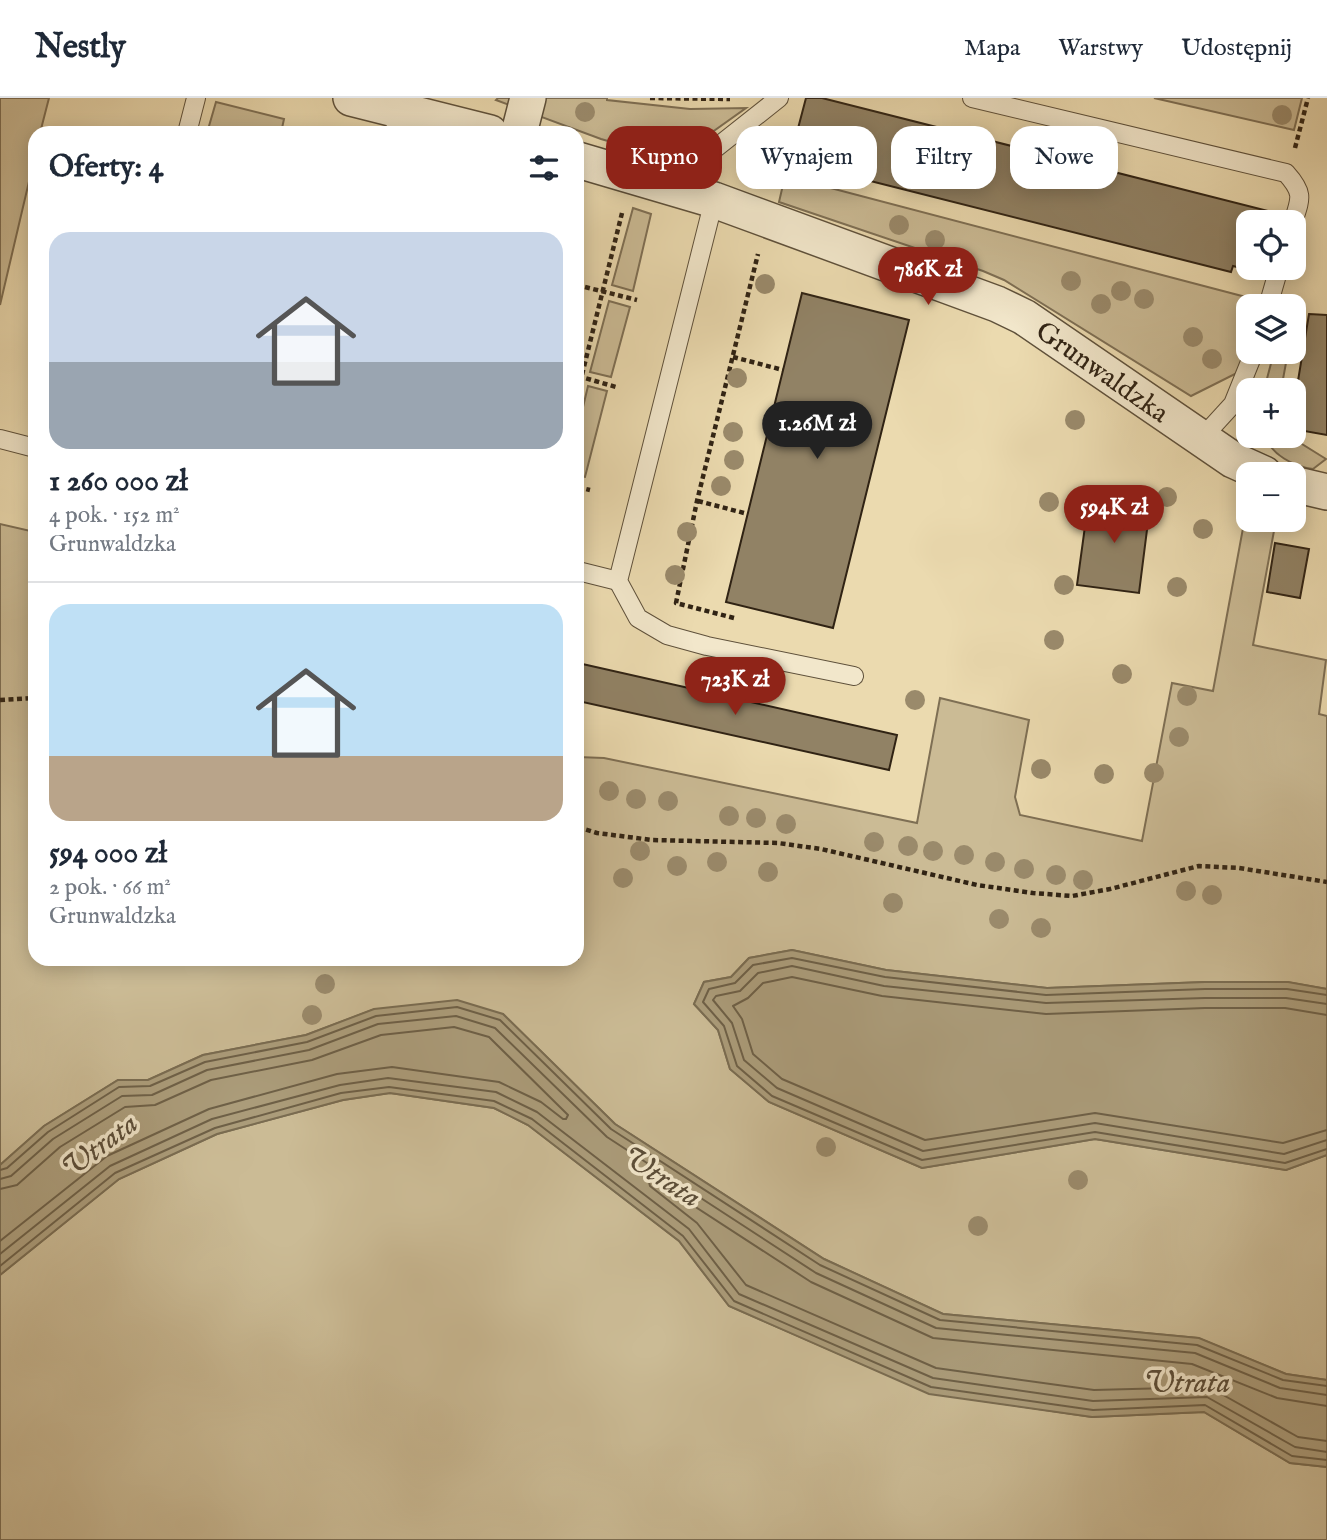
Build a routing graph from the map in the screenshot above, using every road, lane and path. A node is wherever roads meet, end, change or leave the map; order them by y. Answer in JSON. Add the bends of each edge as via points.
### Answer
{"nodes":[{"id":1,"x":196,"y":98,"type":"edge"},
{"id":2,"x":351,"y":98,"type":"edge"},
{"id":3,"x":528,"y":98,"type":"edge"},
{"id":4,"x":650,"y":98,"type":"edge"},
{"id":5,"x":972,"y":98,"type":"edge"},
{"id":6,"x":1308,"y":98,"type":"edge"},
{"id":7,"x":776,"y":100,"type":"edge"},
{"id":8,"x":397,"y":122,"type":"edge"},
{"id":9,"x":189,"y":126,"type":"edge"},
{"id":10,"x":430,"y":126,"type":"edge"},
{"id":11,"x":521,"y":126,"type":"edge"},
{"id":12,"x":722,"y":143,"type":"edge"},
{"id":13,"x":584,"y":162,"type":"edge"},
{"id":14,"x":606,"y":168,"type":"edge"},
{"id":15,"x":1286,"y":173,"type":"junction"},
{"id":16,"x":678,"y":189,"type":"edge"},
{"id":17,"x":714,"y":200,"type":"junction"},
{"id":18,"x":1297,"y":210,"type":"edge"},
{"id":19,"x":622,"y":212,"type":"dead end"},
{"id":20,"x":761,"y":243,"type":"dead end"},
{"id":21,"x":585,"y":287,"type":"dead end"},
{"id":22,"x":603,"y":291,"type":"junction"},
{"id":23,"x":637,"y":300,"type":"dead end"},
{"id":24,"x":733,"y":357,"type":"junction"},
{"id":25,"x":584,"y":358,"type":"edge"},
{"id":26,"x":1249,"y":364,"type":"edge"},
{"id":27,"x":783,"y":370,"type":"dead end"},
{"id":28,"x":584,"y":377,"type":"edge"},
{"id":29,"x":616,"y":387,"type":"dead end"},
{"id":30,"x":0,"y":439,"type":"edge"},
{"id":31,"x":1201,"y":439,"type":"junction"},
{"id":32,"x":28,"y":446,"type":"edge"},
{"id":33,"x":1237,"y":462,"type":"edge"},
{"id":34,"x":1306,"y":487,"type":"edge"},
{"id":35,"x":584,"y":488,"type":"edge"},
{"id":36,"x":590,"y":490,"type":"dead end"},
{"id":37,"x":1327,"y":492,"type":"edge"},
{"id":38,"x":697,"y":501,"type":"junction"},
{"id":39,"x":748,"y":514,"type":"dead end"},
{"id":40,"x":584,"y":572,"type":"edge"},
{"id":41,"x":618,"y":581,"type":"junction"},
{"id":42,"x":744,"y":621,"type":"dead end"},
{"id":43,"x":854,"y":676,"type":"dead end"},
{"id":44,"x":28,"y":698,"type":"edge"},
{"id":45,"x":0,"y":700,"type":"edge"},
{"id":46,"x":584,"y":829,"type":"edge"},
{"id":47,"x":1327,"y":882,"type":"edge"}],
"edges":[{"from":1,"to":9,"type":"lane"},
{"from":2,"to":8,"type":"street"},
{"from":3,"to":11,"type":"street"},
{"from":4,"to":7,"type":"path"},
{"from":5,"to":15,"type":"lane"},
{"from":6,"to":15,"type":"path"},
{"from":7,"to":12,"type":"lane"},
{"from":8,"to":10,"type":"street"},
{"from":13,"to":14,"type":"street","name":"Grunwaldzka"},
{"from":15,"to":18,"type":"lane","via":[[1301,196]]},
{"from":16,"to":17,"type":"street","name":"Grunwaldzka"},
{"from":17,"to":31,"type":"street","name":"Grunwaldzka","via":[[1015,313]]},
{"from":17,"to":41,"type":"lane"},
{"from":19,"to":22,"type":"path"},
{"from":20,"to":24,"type":"path"},
{"from":21,"to":22,"type":"path"},
{"from":22,"to":23,"type":"path"},
{"from":22,"to":25,"type":"path"},
{"from":24,"to":27,"type":"path"},
{"from":24,"to":38,"type":"path"},
{"from":26,"to":31,"type":"lane","via":[[1233,404]]},
{"from":28,"to":29,"type":"path"},
{"from":30,"to":32,"type":"lane"},
{"from":31,"to":33,"type":"street","name":"Grunwaldzka"},
{"from":34,"to":37,"type":"street"},
{"from":35,"to":36,"type":"path"},
{"from":38,"to":39,"type":"path"},
{"from":38,"to":42,"type":"path","via":[[677,603]]},
{"from":40,"to":41,"type":"lane"},
{"from":41,"to":43,"type":"lane","via":[[638,618],[667,635]]},
{"from":44,"to":45,"type":"path"},
{"from":46,"to":47,"type":"path","via":[[652,840],[779,843],[977,885],[1072,896],[1199,866]]}]}
